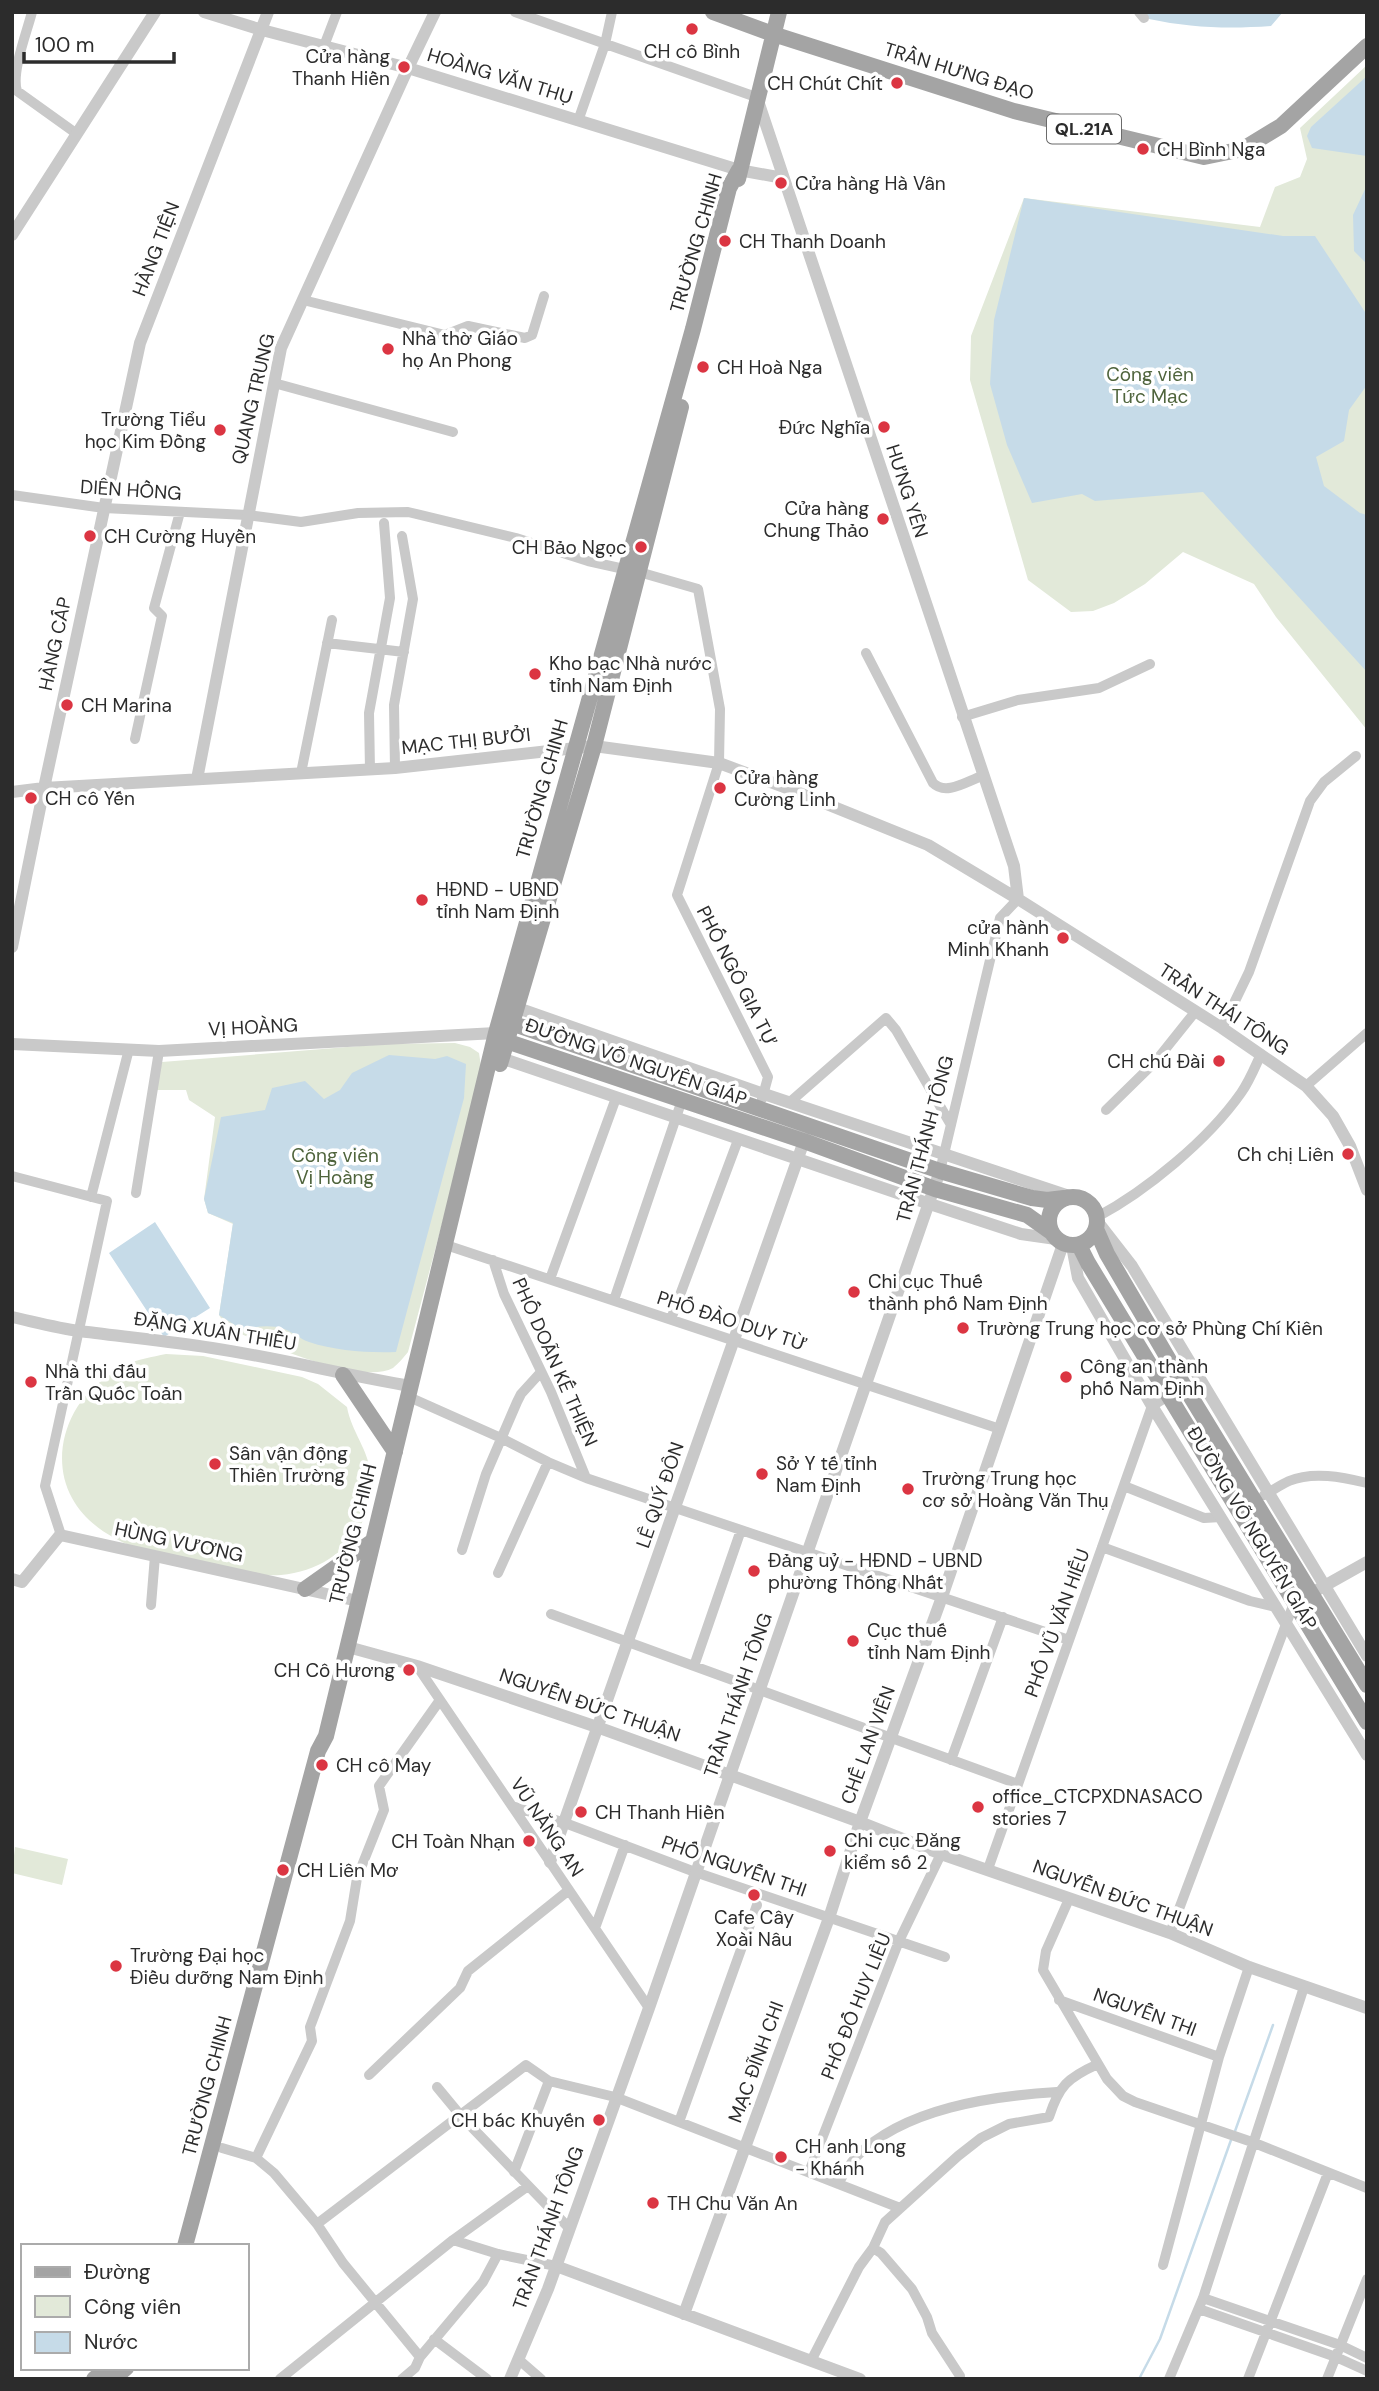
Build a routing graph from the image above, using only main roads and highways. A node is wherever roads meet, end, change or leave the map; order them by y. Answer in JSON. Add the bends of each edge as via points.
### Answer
{"nodes":[{"id":1,"x":713,"y":12,"type":"edge"},
{"id":2,"x":779,"y":12,"type":"edge"},
{"id":3,"x":786,"y":12,"type":"edge"},
{"id":4,"x":774,"y":34,"type":"junction"},
{"id":5,"x":1367,"y":46,"type":"edge"},
{"id":6,"x":631,"y":570,"type":"junction"},
{"id":7,"x":510,"y":1012,"type":"junction"},
{"id":8,"x":501,"y":1037,"type":"junction"},
{"id":9,"x":496,"y":1056,"type":"junction"},
{"id":10,"x":1068,"y":1197,"type":"junction"},
{"id":11,"x":1097,"y":1222,"type":"junction"},
{"id":12,"x":1064,"y":1241,"type":"junction"},
{"id":13,"x":423,"y":1342,"type":"junction"},
{"id":14,"x":343,"y":1375,"type":"road end"},
{"id":15,"x":395,"y":1452,"type":"junction"},
{"id":16,"x":373,"y":1541,"type":"junction"},
{"id":17,"x":305,"y":1589,"type":"road end"},
{"id":18,"x":1367,"y":1685,"type":"edge"},
{"id":19,"x":1367,"y":1722,"type":"edge"},
{"id":20,"x":326,"y":1737,"type":"junction"},
{"id":21,"x":187,"y":2244,"type":"edge"},
{"id":22,"x":197,"y":2244,"type":"edge"}],
"edges":[{"from":1,"to":4,"type":"main road","name":"TRẦN HƯNG ĐẠO"},
{"from":2,"to":4,"type":"main road","name":"TRƯỜNG CHINH"},
{"from":3,"to":4,"type":"main road","name":"TRƯỜNG CHINH"},
{"from":4,"to":5,"type":"main road","name":"TRẦN HƯNG ĐẠO","number":"QL.21A","via":[[1014,111],[1204,157],[1243,149],[1281,126]]},
{"from":4,"to":6,"type":"main road","name":"TRƯỜNG CHINH","via":[[737,192]]},
{"from":6,"to":7,"type":"main road","name":"TRƯỜNG CHINH","via":[[574,749]]},
{"from":6,"to":7,"type":"main road","name":"TRƯỜNG CHINH","via":[[594,746]]},
{"from":7,"to":8,"type":"main road","name":"TRƯỜNG CHINH"},
{"from":7,"to":10,"type":"main road","name":"ĐƯỜNG VÕ NGUYÊN GIÁP","via":[[940,1171],[1032,1198]]},
{"from":8,"to":9,"type":"main road","name":"TRƯỜNG CHINH"},
{"from":8,"to":12,"type":"main road","name":"ĐƯỜNG VÕ NGUYÊN GIÁP","via":[[804,1141],[932,1196],[1027,1215]]},
{"from":9,"to":13,"type":"main road","name":"TRƯỜNG CHINH"},
{"from":9,"to":13,"type":"main road","name":"TRƯỜNG CHINH","via":[[430,1334]]},
{"from":10,"to":11,"type":"main road","via":[[1093,1206]]},
{"from":10,"to":12,"type":"main road","via":[[1052,1208],[1049,1216]]},
{"from":11,"to":12,"type":"main road","via":[[1087,1241]]},
{"from":11,"to":18,"type":"main road","name":"ĐƯỜNG VÕ NGUYÊN GIÁP","via":[[1107,1254],[1317,1588]]},
{"from":12,"to":19,"type":"main road","name":"ĐƯỜNG VÕ NGUYÊN GIÁP","via":[[1088,1263]]},
{"from":13,"to":15,"type":"main road","name":"TRƯỜNG CHINH"},
{"from":14,"to":15,"type":"main road"},
{"from":15,"to":16,"type":"main road","name":"TRƯỜNG CHINH"},
{"from":16,"to":17,"type":"main road"},
{"from":16,"to":20,"type":"main road","name":"TRƯỜNG CHINH"},
{"from":20,"to":21,"type":"main road","name":"TRƯỜNG CHINH","via":[[318,1751]]},
{"from":20,"to":22,"type":"main road","name":"TRƯỜNG CHINH","via":[[328,1750]]}]}
